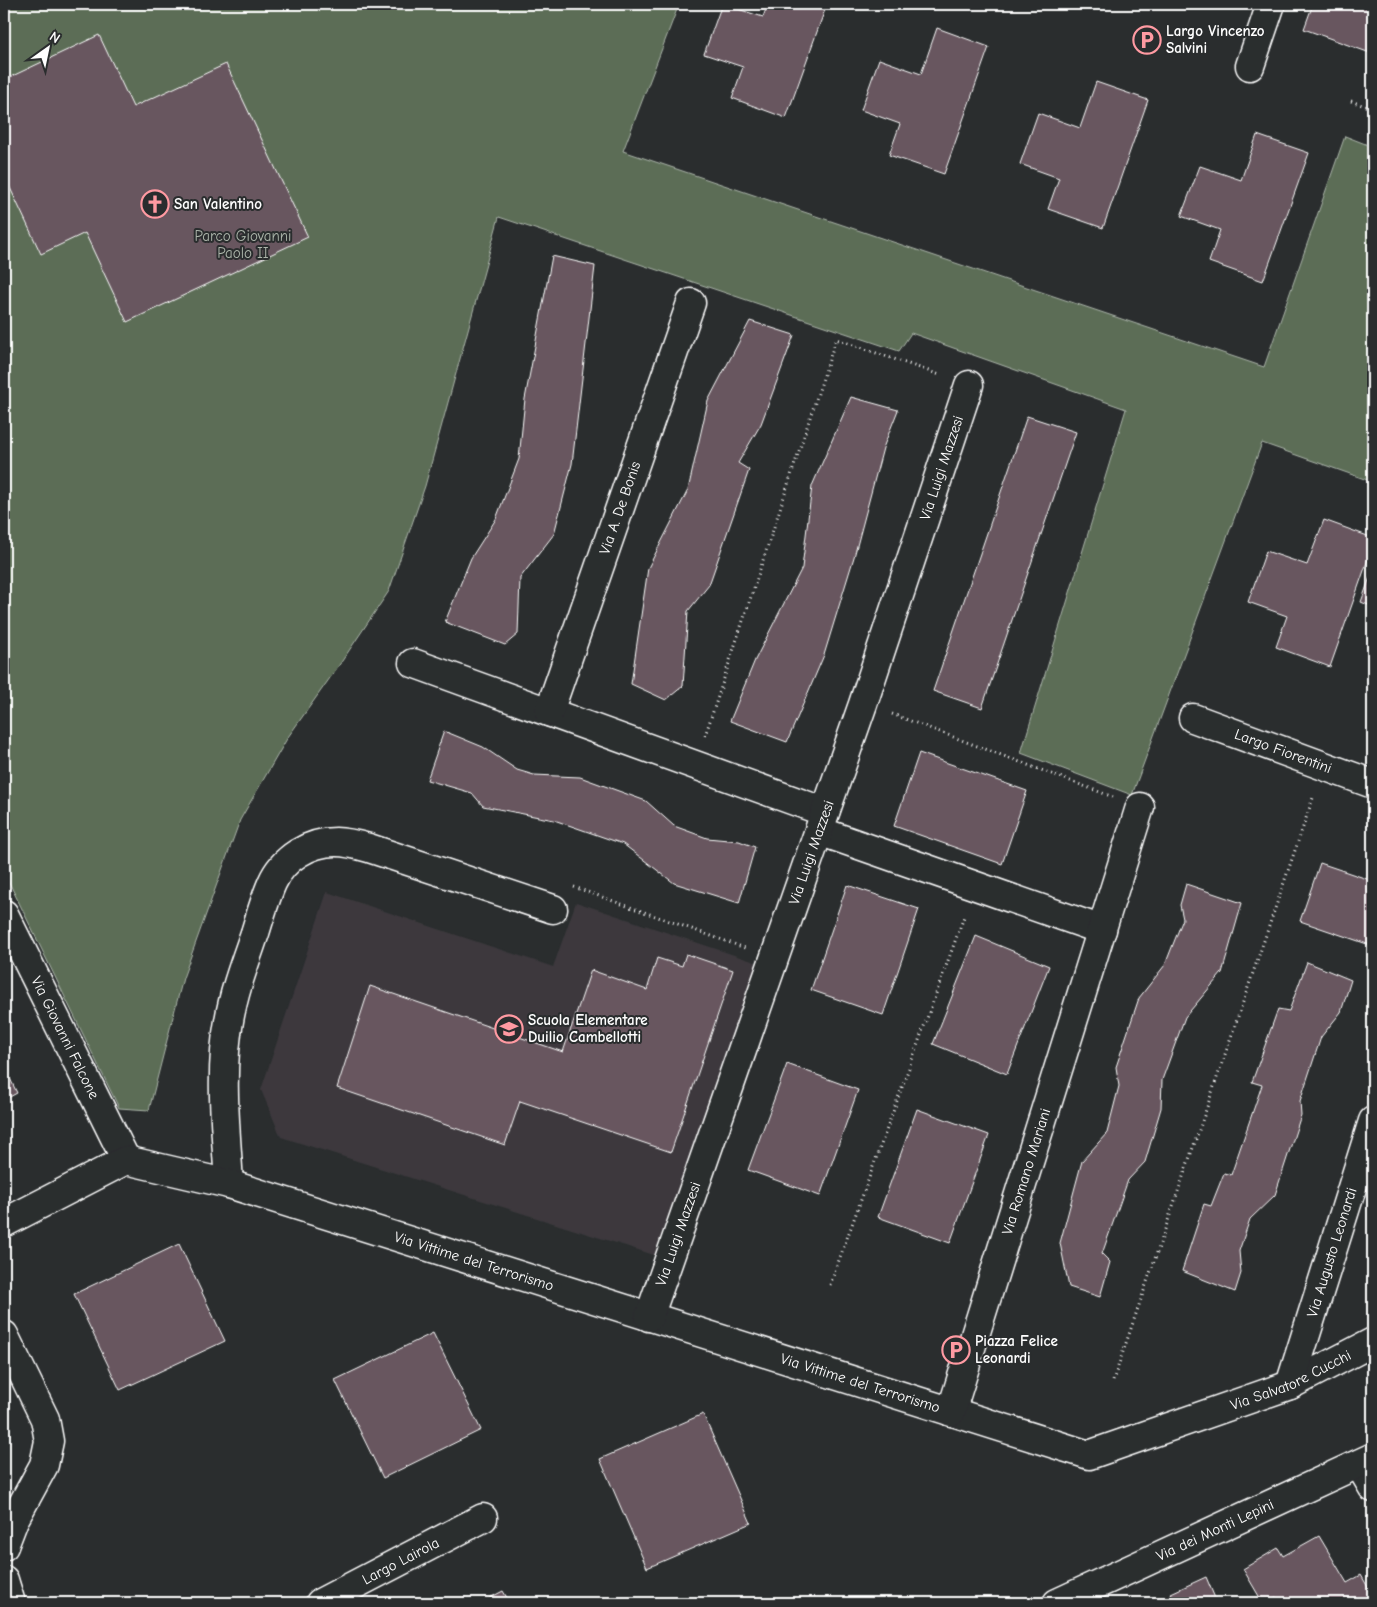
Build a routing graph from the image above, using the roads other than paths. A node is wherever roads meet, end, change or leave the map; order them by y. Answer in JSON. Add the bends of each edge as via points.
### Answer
{"nodes":[{"id":1,"x":1271,"y":4,"type":"edge"},
{"id":2,"x":1250,"y":66,"type":"dead end"},
{"id":3,"x":691,"y":303,"type":"dead end"},
{"id":4,"x":969,"y":385,"type":"road end"},
{"id":5,"x":413,"y":663,"type":"dead end"},
{"id":6,"x":549,"y":712,"type":"junction"},
{"id":7,"x":1193,"y":718,"type":"dead end"},
{"id":8,"x":1373,"y":784,"type":"edge"},
{"id":9,"x":1140,"y":807,"type":"road end"},
{"id":10,"x":822,"y":822,"type":"junction"},
{"id":11,"x":553,"y":909,"type":"road end"},
{"id":12,"x":4,"y":914,"type":"edge"},
{"id":13,"x":1102,"y":930,"type":"junction"},
{"id":14,"x":1373,"y":1120,"type":"edge"},
{"id":15,"x":126,"y":1160,"type":"junction"},
{"id":16,"x":228,"y":1184,"type":"junction"},
{"id":17,"x":4,"y":1223,"type":"edge"},
{"id":18,"x":649,"y":1317,"type":"junction"},
{"id":19,"x":4,"y":1335,"type":"edge"},
{"id":20,"x":1373,"y":1342,"type":"edge"},
{"id":21,"x":1290,"y":1386,"type":"junction"},
{"id":22,"x":951,"y":1412,"type":"junction"},
{"id":23,"x":1366,"y":1460,"type":"edge"},
{"id":24,"x":1373,"y":1488,"type":"edge"},
{"id":25,"x":483,"y":1518,"type":"dead end"},
{"id":26,"x":4,"y":1546,"type":"edge"},
{"id":27,"x":4,"y":1580,"type":"edge"},
{"id":28,"x":11,"y":1603,"type":"edge"},
{"id":29,"x":320,"y":1603,"type":"edge"},
{"id":30,"x":1057,"y":1603,"type":"edge"}],
"edges":[{"from":1,"to":2,"type":"street"},
{"from":3,"to":6,"type":"street","name":"Via A. De Bonis"},
{"from":4,"to":10,"type":"street","name":"Via Luigi Mazzesi"},
{"from":5,"to":6,"type":"street"},
{"from":6,"to":10,"type":"street","via":[[695,765]]},
{"from":7,"to":8,"type":"street","name":"Largo Fiorentini"},
{"from":9,"to":13,"type":"street","name":"Via Romano Mariani"},
{"from":10,"to":13,"type":"street","via":[[975,886]]},
{"from":10,"to":18,"type":"street","name":"Via Luigi Mazzesi"},
{"from":11,"to":16,"type":"street","via":[[350,843],[317,844],[290,859],[279,871],[269,891],[229,1021],[224,1080]]},
{"from":12,"to":15,"type":"street","name":"Via Giovanni Falcone"},
{"from":13,"to":22,"type":"street","name":"Via Romano Mariani"},
{"from":14,"to":21,"type":"street","name":"Via Augusto Leonardi"},
{"from":15,"to":16,"type":"street","name":"Via Vittime del Terrorismo"},
{"from":15,"to":17,"type":"street"},
{"from":16,"to":18,"type":"street","name":"Via Vittime del Terrorismo"},
{"from":18,"to":22,"type":"street","name":"Via Vittime del Terrorismo"},
{"from":19,"to":26,"type":"street","via":[[46,1419],[49,1441],[44,1465],[14,1520]]},
{"from":20,"to":21,"type":"street","name":"Via Salvatore Cucchi"},
{"from":21,"to":22,"type":"street","name":"Via Salvatore Cucchi","via":[[1089,1455]]},
{"from":23,"to":24,"type":"street"},
{"from":23,"to":30,"type":"street","name":"Via dei Monti Lepini"},
{"from":25,"to":29,"type":"street","name":"Largo Lairola"},
{"from":27,"to":28,"type":"street"}]}
